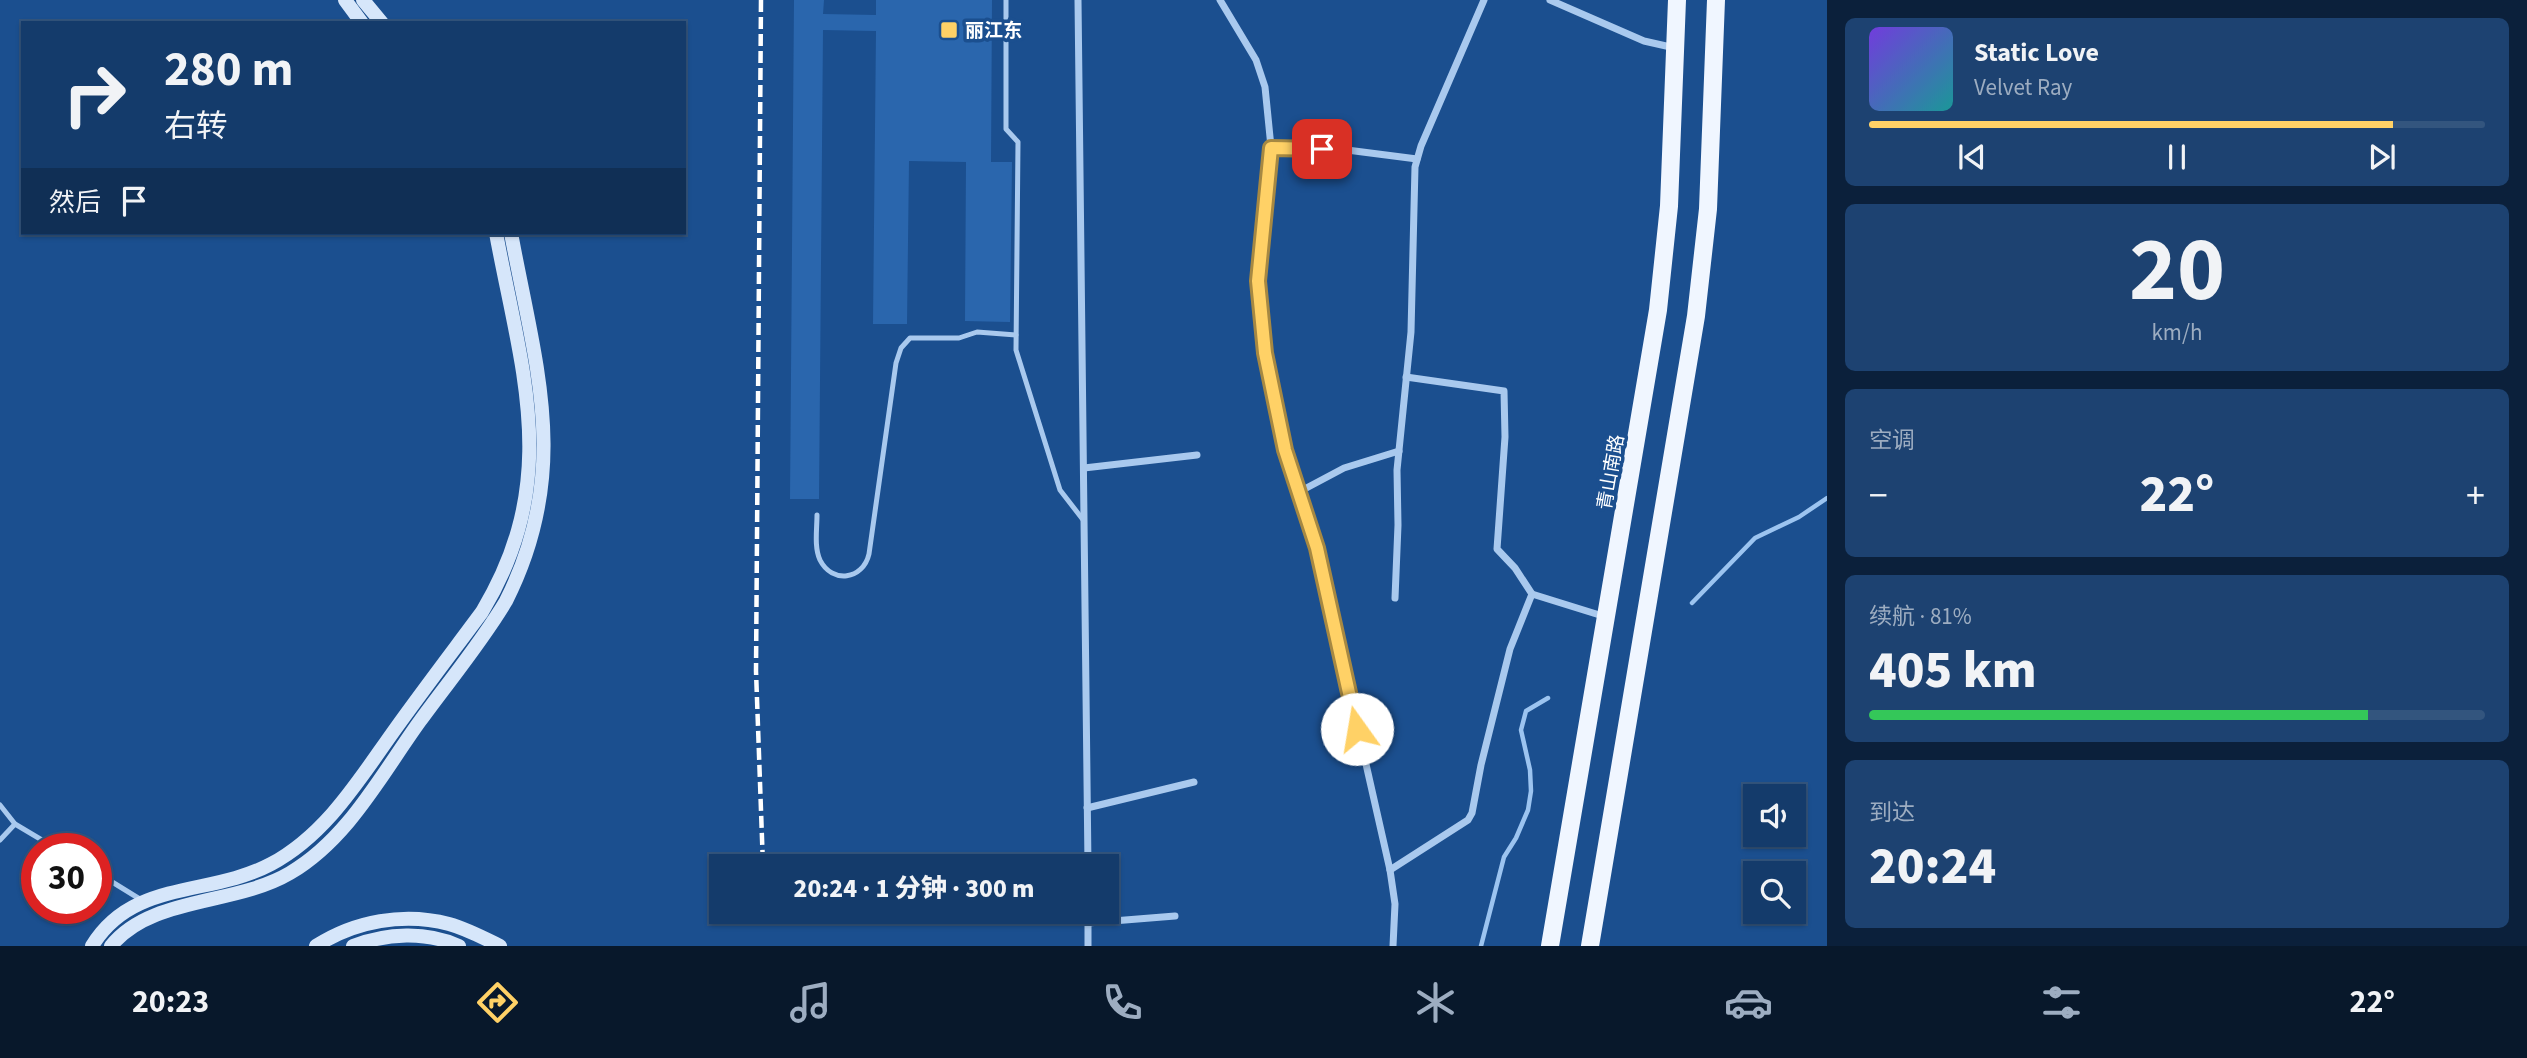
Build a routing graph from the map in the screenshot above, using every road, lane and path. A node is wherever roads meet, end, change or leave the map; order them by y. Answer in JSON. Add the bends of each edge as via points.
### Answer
{"nodes":[{"id":1,"x":345,"y":0,"type":"edge"},
{"id":2,"x":363,"y":0,"type":"edge"},
{"id":3,"x":1006,"y":0,"type":"edge"},
{"id":4,"x":1078,"y":0,"type":"edge"},
{"id":5,"x":1220,"y":0,"type":"edge"},
{"id":6,"x":1484,"y":0,"type":"edge"},
{"id":7,"x":1550,"y":0,"type":"edge"},
{"id":8,"x":1677,"y":0,"type":"edge"},
{"id":9,"x":1716,"y":0,"type":"edge"},
{"id":10,"x":361,"y":21,"type":"edge"},
{"id":11,"x":381,"y":21,"type":"edge"},
{"id":12,"x":1675,"y":48,"type":"junction"},
{"id":13,"x":1271,"y":148,"type":"junction"},
{"id":14,"x":1417,"y":159,"type":"junction"},
{"id":15,"x":496,"y":235,"type":"edge"},
{"id":16,"x":511,"y":235,"type":"edge"},
{"id":17,"x":1016,"y":335,"type":"junction"},
{"id":18,"x":1406,"y":377,"type":"junction"},
{"id":19,"x":1399,"y":451,"type":"junction"},
{"id":20,"x":1197,"y":455,"type":"dead end"},
{"id":21,"x":1084,"y":468,"type":"junction"},
{"id":22,"x":1297,"y":493,"type":"junction"},
{"id":23,"x":817,"y":515,"type":"dead end"},
{"id":24,"x":1084,"y":521,"type":"junction"},
{"id":25,"x":1532,"y":594,"type":"junction"},
{"id":26,"x":1395,"y":598,"type":"dead end"},
{"id":27,"x":1606,"y":617,"type":"junction"},
{"id":28,"x":1194,"y":782,"type":"dead end"},
{"id":29,"x":0,"y":805,"type":"edge"},
{"id":30,"x":1087,"y":808,"type":"junction"},
{"id":31,"x":15,"y":824,"type":"junction"},
{"id":32,"x":30,"y":833,"type":"edge"},
{"id":33,"x":0,"y":840,"type":"edge"},
{"id":34,"x":1087,"y":854,"type":"edge"},
{"id":35,"x":1390,"y":870,"type":"junction"},
{"id":36,"x":112,"y":882,"type":"edge"},
{"id":37,"x":143,"y":901,"type":"junction"},
{"id":38,"x":1175,"y":916,"type":"dead end"},
{"id":39,"x":1119,"y":921,"type":"edge"},
{"id":40,"x":1088,"y":924,"type":"edge"},
{"id":41,"x":1593,"y":941,"type":"edge"},
{"id":42,"x":1549,"y":942,"type":"edge"},
{"id":43,"x":92,"y":946,"type":"edge"},
{"id":44,"x":111,"y":946,"type":"edge"},
{"id":45,"x":316,"y":946,"type":"edge"},
{"id":46,"x":353,"y":946,"type":"edge"},
{"id":47,"x":459,"y":946,"type":"edge"},
{"id":48,"x":500,"y":946,"type":"edge"},
{"id":49,"x":1088,"y":946,"type":"edge"},
{"id":50,"x":1393,"y":946,"type":"edge"}],
"edges":[{"from":1,"to":10,"type":"street"},
{"from":2,"to":11,"type":"street"},
{"from":3,"to":17,"type":"lane","via":[[1006,129],[1018,142]]},
{"from":4,"to":21,"type":"street"},
{"from":5,"to":13,"type":"street","via":[[1262,73]]},
{"from":6,"to":14,"type":"street"},
{"from":7,"to":12,"type":"street","via":[[1644,41]]},
{"from":8,"to":12,"type":"main road","name":"青山南路"},
{"from":9,"to":41,"type":"main road","via":[[1708,209],[1696,316]]},
{"from":12,"to":27,"type":"main road","name":"青山南路","via":[[1664,258]]},
{"from":13,"to":14,"type":"street","via":[[1347,150]]},
{"from":13,"to":22,"type":"street","via":[[1258,281],[1275,411]]},
{"from":14,"to":18,"type":"street"},
{"from":15,"to":37,"type":"street","via":[[531,444],[520,526],[493,594],[337,810],[305,842],[250,873]]},
{"from":16,"to":44,"type":"street","via":[[544,411],[545,456],[537,520],[506,601],[350,820],[316,855],[256,889],[150,916]]},
{"from":17,"to":23,"type":"lane","via":[[977,332],[960,338],[910,338],[901,348],[869,554],[861,570],[849,577],[824,566],[817,549]]},
{"from":17,"to":24,"type":"lane","via":[[1020,365],[1060,490]]},
{"from":18,"to":19,"type":"street"},
{"from":18,"to":25,"type":"street","via":[[1504,391],[1505,437],[1495,545]]},
{"from":19,"to":22,"type":"street","via":[[1344,468]]},
{"from":19,"to":26,"type":"street"},
{"from":20,"to":21,"type":"street"},
{"from":21,"to":24,"type":"street"},
{"from":22,"to":35,"type":"street","via":[[1317,548]]},
{"from":24,"to":30,"type":"street"},
{"from":25,"to":27,"type":"street"},
{"from":25,"to":35,"type":"street","via":[[1510,649],[1472,814]]},
{"from":27,"to":42,"type":"main road","name":"青山南路"},
{"from":28,"to":30,"type":"street"},
{"from":29,"to":31,"type":"lane"},
{"from":30,"to":34,"type":"street"},
{"from":31,"to":32,"type":"lane"},
{"from":31,"to":33,"type":"lane"},
{"from":35,"to":50,"type":"street","via":[[1395,904]]},
{"from":36,"to":37,"type":"lane"},
{"from":37,"to":43,"type":"street","via":[[120,913]]},
{"from":38,"to":39,"type":"street"},
{"from":40,"to":49,"type":"street"},
{"from":45,"to":48,"type":"street","via":[[352,928],[401,919],[452,925]]},
{"from":46,"to":47,"type":"street","via":[[402,936]]}]}
